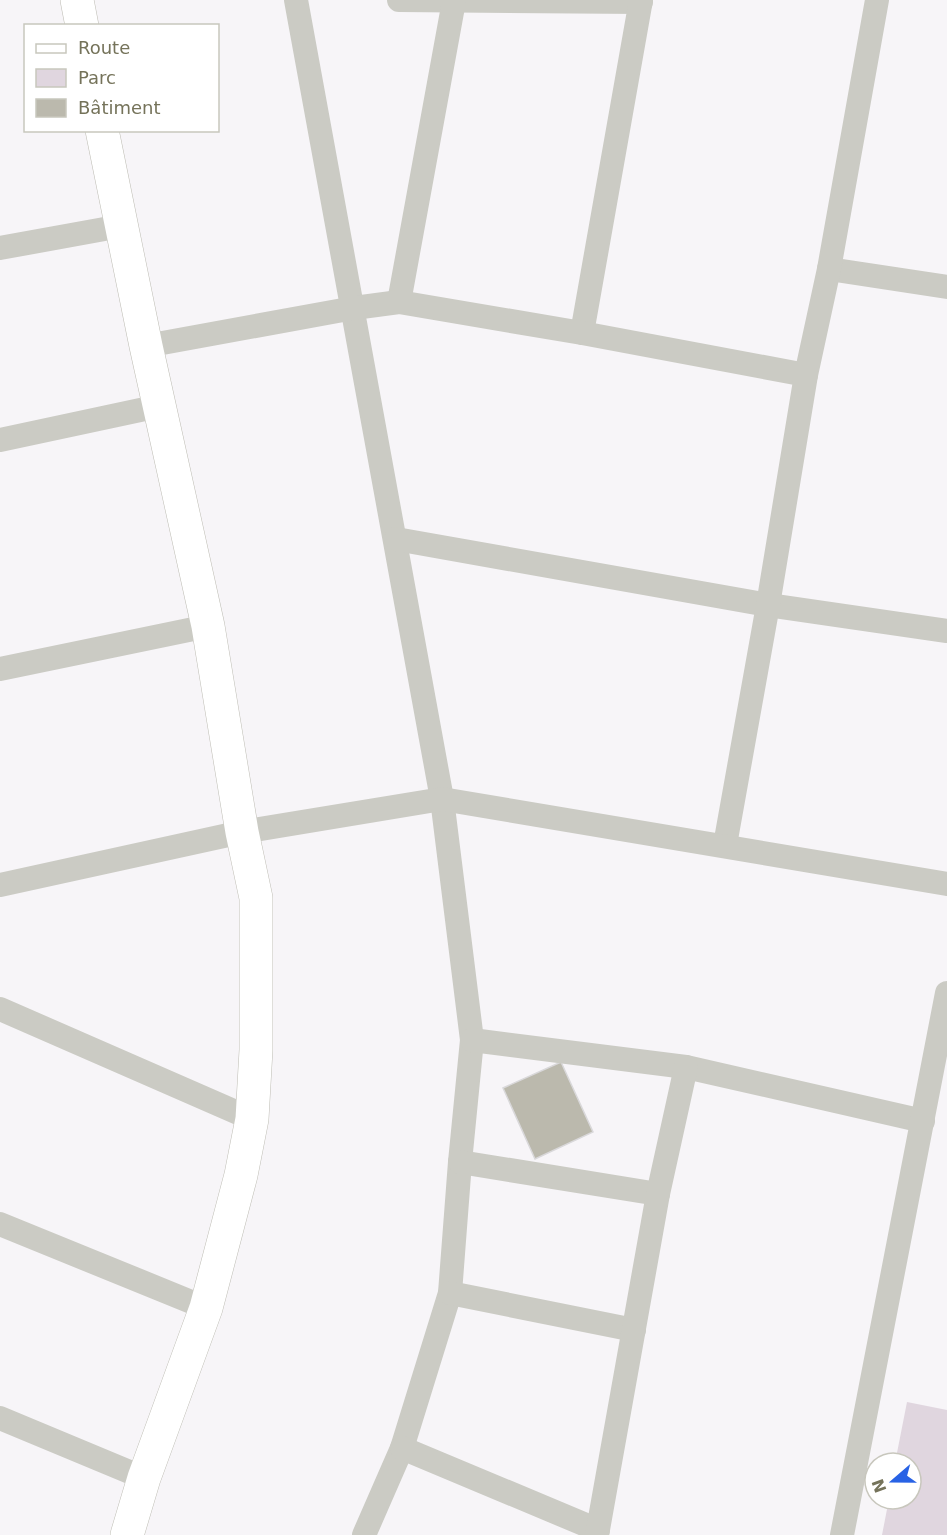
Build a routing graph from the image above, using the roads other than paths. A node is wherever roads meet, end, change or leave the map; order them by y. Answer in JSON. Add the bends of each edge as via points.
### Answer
{"nodes":[{"id":1,"x":77,"y":0,"type":"edge"},
{"id":2,"x":296,"y":0,"type":"edge"},
{"id":3,"x":399,"y":0,"type":"edge"},
{"id":4,"x":878,"y":0,"type":"edge"},
{"id":5,"x":454,"y":1,"type":"edge"},
{"id":6,"x":641,"y":1,"type":"edge"},
{"id":7,"x":82,"y":24,"type":"edge"},
{"id":8,"x":102,"y":132,"type":"edge"},
{"id":9,"x":121,"y":226,"type":"junction"},
{"id":10,"x":0,"y":248,"type":"edge"},
{"id":11,"x":830,"y":269,"type":"junction"},
{"id":12,"x":947,"y":286,"type":"edge"},
{"id":13,"x":399,"y":302,"type":"junction"},
{"id":14,"x":354,"y":308,"type":"junction"},
{"id":15,"x":582,"y":333,"type":"junction"},
{"id":16,"x":146,"y":346,"type":"junction"},
{"id":17,"x":806,"y":375,"type":"junction"},
{"id":18,"x":159,"y":406,"type":"junction"},
{"id":19,"x":0,"y":440,"type":"edge"},
{"id":20,"x":396,"y":539,"type":"junction"},
{"id":21,"x":768,"y":605,"type":"junction"},
{"id":22,"x":208,"y":626,"type":"junction"},
{"id":23,"x":947,"y":631,"type":"edge"},
{"id":24,"x":0,"y":669,"type":"edge"},
{"id":25,"x":442,"y":799,"type":"junction"},
{"id":26,"x":242,"y":832,"type":"junction"},
{"id":27,"x":725,"y":845,"type":"junction"},
{"id":28,"x":947,"y":884,"type":"edge"},
{"id":29,"x":0,"y":885,"type":"edge"},
{"id":30,"x":947,"y":993,"type":"edge"},
{"id":31,"x":0,"y":1009,"type":"edge"},
{"id":32,"x":472,"y":1040,"type":"junction"},
{"id":33,"x":686,"y":1067,"type":"junction"},
{"id":34,"x":252,"y":1119,"type":"junction"},
{"id":35,"x":923,"y":1121,"type":"junction"},
{"id":36,"x":460,"y":1162,"type":"junction"},
{"id":37,"x":658,"y":1194,"type":"junction"},
{"id":38,"x":0,"y":1224,"type":"edge"},
{"id":39,"x":450,"y":1293,"type":"junction"},
{"id":40,"x":206,"y":1308,"type":"junction"},
{"id":41,"x":634,"y":1330,"type":"junction"},
{"id":42,"x":0,"y":1418,"type":"edge"},
{"id":43,"x":402,"y":1448,"type":"junction"},
{"id":44,"x":144,"y":1478,"type":"junction"},
{"id":45,"x":597,"y":1533,"type":"edge"},
{"id":46,"x":127,"y":1535,"type":"edge"},
{"id":47,"x":364,"y":1535,"type":"edge"},
{"id":48,"x":842,"y":1535,"type":"edge"}],
"edges":[{"from":1,"to":7,"type":"main road"},
{"from":2,"to":14,"type":"street"},
{"from":3,"to":5,"type":"street"},
{"from":4,"to":11,"type":"street"},
{"from":5,"to":6,"type":"street"},
{"from":5,"to":13,"type":"street"},
{"from":6,"to":15,"type":"street"},
{"from":8,"to":9,"type":"main road"},
{"from":9,"to":10,"type":"street"},
{"from":9,"to":16,"type":"main road"},
{"from":11,"to":12,"type":"street"},
{"from":11,"to":17,"type":"street"},
{"from":13,"to":14,"type":"street"},
{"from":13,"to":15,"type":"street"},
{"from":14,"to":16,"type":"street"},
{"from":14,"to":20,"type":"street"},
{"from":15,"to":17,"type":"street"},
{"from":16,"to":18,"type":"main road"},
{"from":17,"to":21,"type":"street"},
{"from":18,"to":19,"type":"street"},
{"from":18,"to":22,"type":"main road"},
{"from":20,"to":21,"type":"street"},
{"from":20,"to":25,"type":"street"},
{"from":21,"to":23,"type":"street"},
{"from":21,"to":27,"type":"street"},
{"from":22,"to":24,"type":"street"},
{"from":22,"to":26,"type":"main road"},
{"from":25,"to":26,"type":"street"},
{"from":25,"to":27,"type":"street"},
{"from":25,"to":32,"type":"street"},
{"from":26,"to":29,"type":"street"},
{"from":26,"to":34,"type":"main road","via":[[256,898]]},
{"from":27,"to":28,"type":"street"},
{"from":30,"to":35,"type":"street"},
{"from":31,"to":34,"type":"street"},
{"from":32,"to":33,"type":"street"},
{"from":32,"to":36,"type":"street"},
{"from":33,"to":35,"type":"street"},
{"from":33,"to":37,"type":"street"},
{"from":34,"to":40,"type":"main road"},
{"from":35,"to":48,"type":"street"},
{"from":36,"to":37,"type":"street"},
{"from":36,"to":39,"type":"street"},
{"from":37,"to":41,"type":"street"},
{"from":38,"to":40,"type":"street"},
{"from":39,"to":41,"type":"street"},
{"from":39,"to":43,"type":"street"},
{"from":40,"to":44,"type":"main road"},
{"from":41,"to":45,"type":"street"},
{"from":42,"to":44,"type":"street"},
{"from":43,"to":45,"type":"street"},
{"from":43,"to":47,"type":"street"},
{"from":44,"to":46,"type":"main road"}]}
